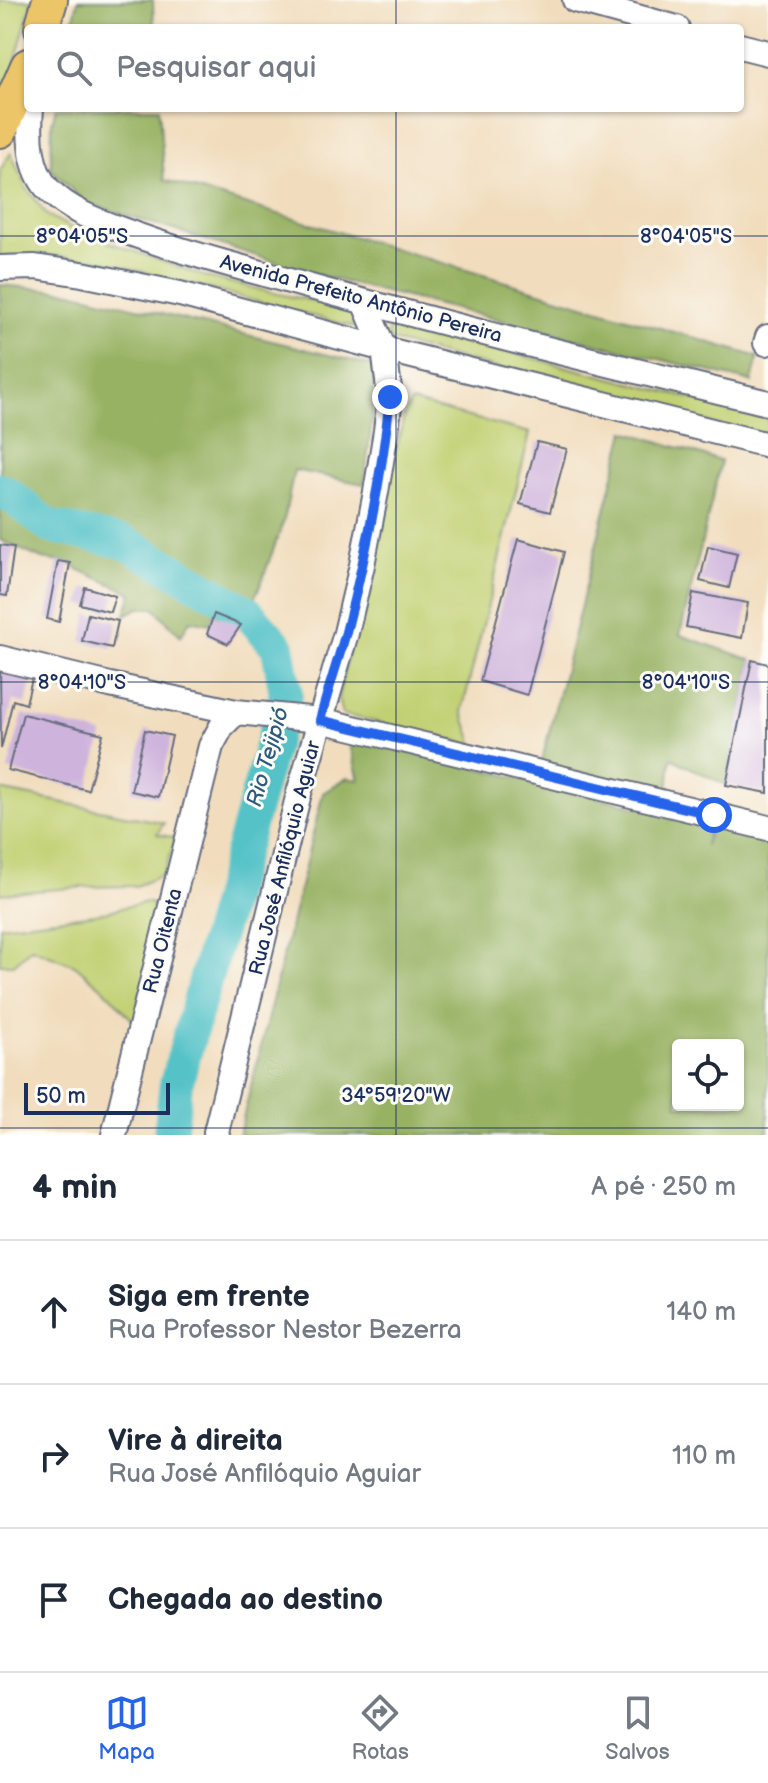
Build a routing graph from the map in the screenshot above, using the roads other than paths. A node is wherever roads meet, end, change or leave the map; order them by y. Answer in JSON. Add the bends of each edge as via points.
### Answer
{"nodes":[{"id":1,"x":50,"y":0,"type":"edge"},
{"id":2,"x":575,"y":0,"type":"edge"},
{"id":3,"x":43,"y":24,"type":"edge"},
{"id":4,"x":662,"y":24,"type":"edge"},
{"id":5,"x":744,"y":47,"type":"edge"},
{"id":6,"x":768,"y":53,"type":"edge"},
{"id":7,"x":24,"y":75,"type":"edge"},
{"id":8,"x":31,"y":112,"type":"edge"},
{"id":9,"x":0,"y":130,"type":"edge"},
{"id":10,"x":0,"y":268,"type":"edge"},
{"id":11,"x":364,"y":302,"type":"junction"},
{"id":12,"x":384,"y":349,"type":"junction"},
{"id":13,"x":768,"y":403,"type":"edge"},
{"id":14,"x":768,"y":445,"type":"edge"},
{"id":15,"x":0,"y":658,"type":"edge"},
{"id":16,"x":236,"y":712,"type":"junction"},
{"id":17,"x":310,"y":718,"type":"junction"},
{"id":18,"x":768,"y":828,"type":"edge"},
{"id":19,"x":114,"y":1135,"type":"edge"},
{"id":20,"x":217,"y":1135,"type":"edge"}],
"edges":[{"from":1,"to":3,"type":"highway"},
{"from":2,"to":4,"type":"street"},
{"from":5,"to":6,"type":"street"},
{"from":7,"to":9,"type":"highway"},
{"from":8,"to":11,"type":"street","name":"Avenida Prefeito Antônio Pereira","via":[[33,162],[47,188],[72,209],[160,244]]},
{"from":10,"to":12,"type":"street","name":"Avenida Prefeito Antônio Pereira","via":[[35,267],[110,279]]},
{"from":11,"to":12,"type":"street","name":"Rua José Anfilóquio Aguiar"},
{"from":11,"to":13,"type":"street","name":"Avenida Prefeito Antônio Pereira"},
{"from":12,"to":14,"type":"street","name":"Avenida Prefeito Antônio Pereira"},
{"from":12,"to":17,"type":"street","name":"Rua José Anfilóquio Aguiar","via":[[390,397],[359,579],[346,633]]},
{"from":15,"to":16,"type":"street"},
{"from":16,"to":17,"type":"street"},
{"from":16,"to":19,"type":"street","name":"Rua Oitenta","via":[[211,746]]},
{"from":17,"to":18,"type":"street"},
{"from":17,"to":20,"type":"street","name":"Rua José Anfilóquio Aguiar","via":[[299,793]]}]}
